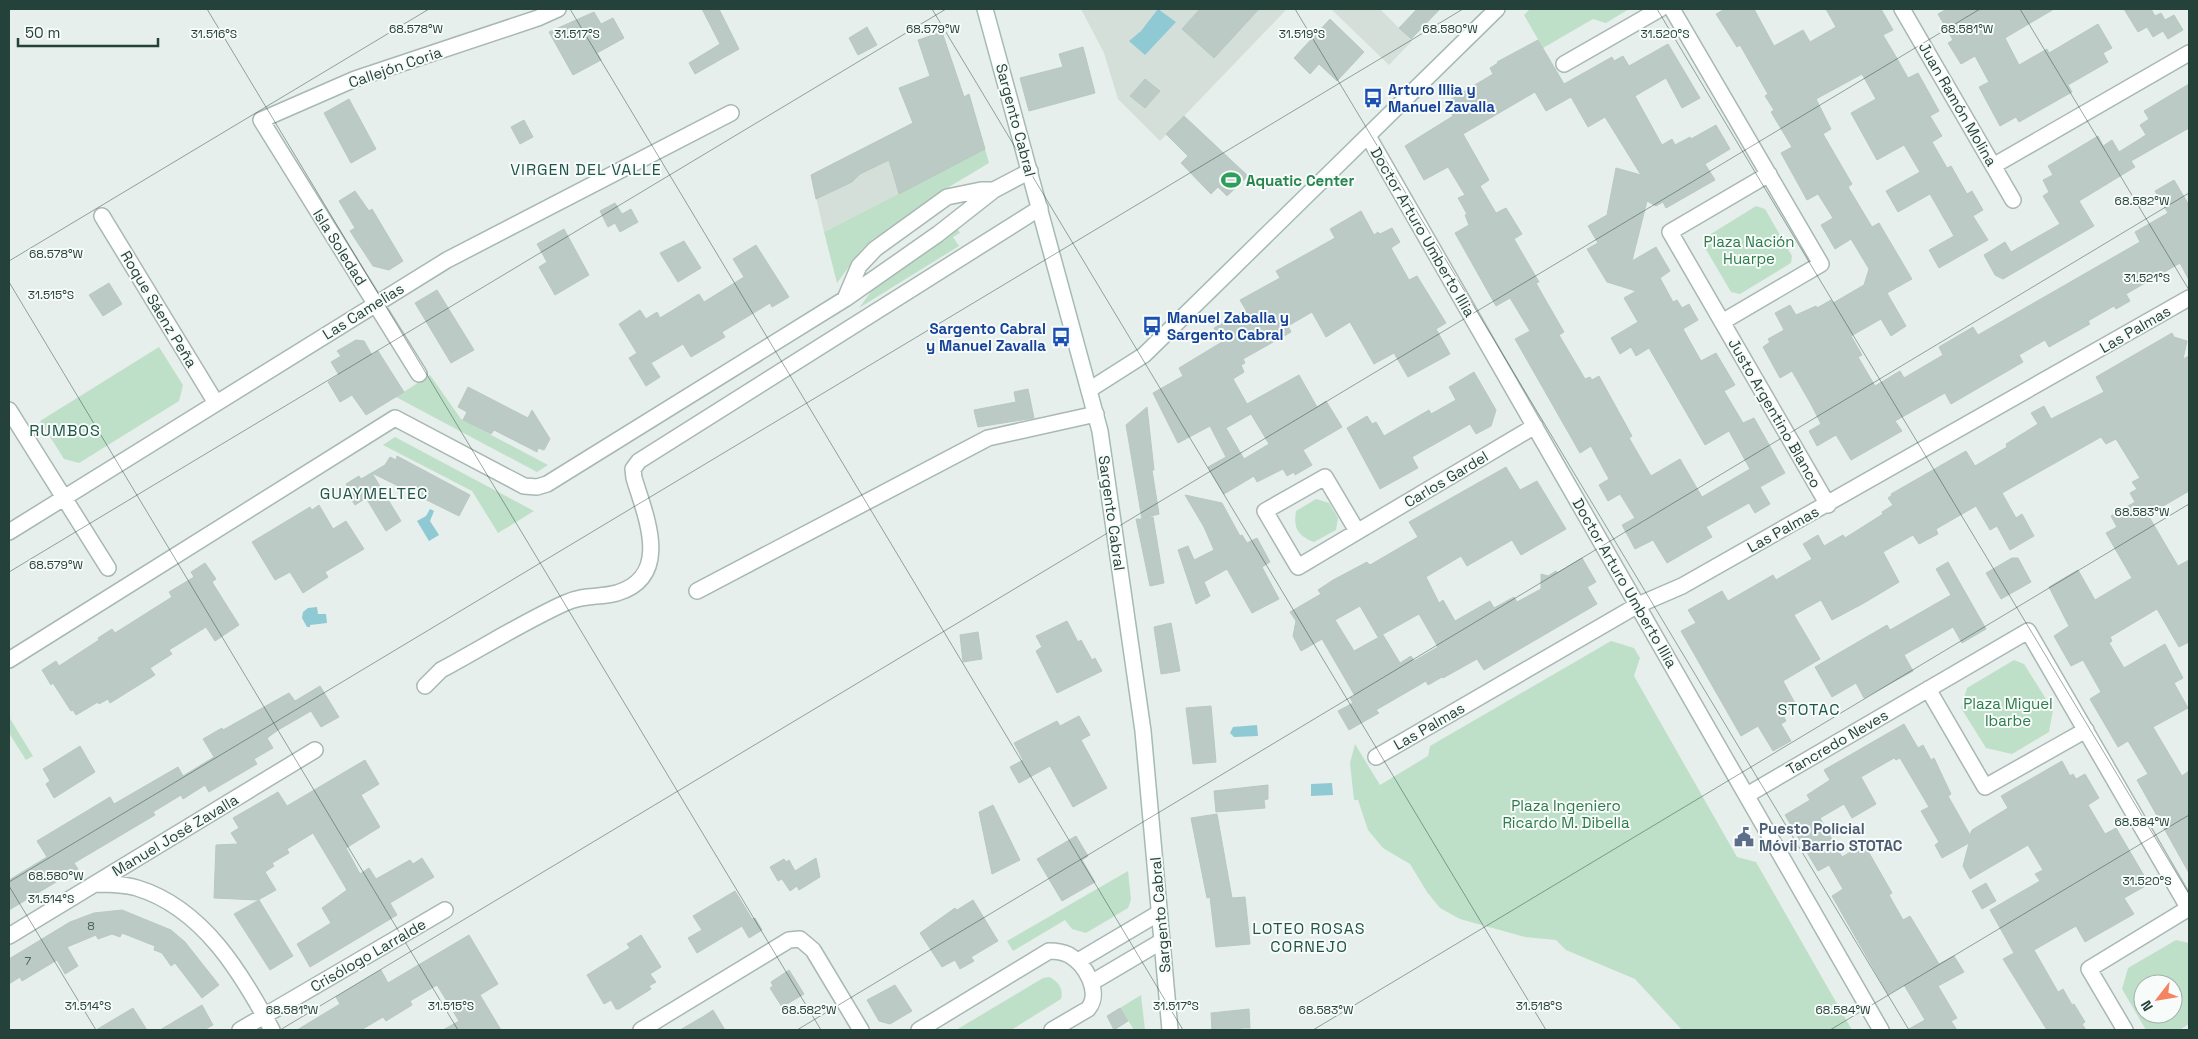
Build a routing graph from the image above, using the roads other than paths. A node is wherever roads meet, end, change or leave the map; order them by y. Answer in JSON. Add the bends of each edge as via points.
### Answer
{"nodes":[{"id":1,"x":558,"y":9,"type":"edge"},
{"id":2,"x":985,"y":9,"type":"edge"},
{"id":3,"x":1497,"y":9,"type":"edge"},
{"id":4,"x":1660,"y":9,"type":"edge"},
{"id":5,"x":1672,"y":9,"type":"edge"},
{"id":6,"x":1902,"y":9,"type":"edge"},
{"id":7,"x":2189,"y":53,"type":"edge"},
{"id":8,"x":1564,"y":64,"type":"dead end"},
{"id":9,"x":731,"y":112,"type":"dead end"},
{"id":10,"x":261,"y":120,"type":"joint"},
{"id":11,"x":1368,"y":136,"type":"junction"},
{"id":12,"x":1993,"y":166,"type":"junction"},
{"id":13,"x":1030,"y":171,"type":"junction"},
{"id":14,"x":1768,"y":174,"type":"junction"},
{"id":15,"x":994,"y":190,"type":"junction"},
{"id":16,"x":2013,"y":200,"type":"dead end"},
{"id":17,"x":1040,"y":208,"type":"junction"},
{"id":18,"x":102,"y":216,"type":"dead end"},
{"id":19,"x":2189,"y":298,"type":"edge"},
{"id":20,"x":845,"y":299,"type":"junction"},
{"id":21,"x":375,"y":303,"type":"junction"},
{"id":22,"x":1722,"y":322,"type":"junction"},
{"id":23,"x":419,"y":374,"type":"dead end"},
{"id":24,"x":1089,"y":390,"type":"junction"},
{"id":25,"x":216,"y":403,"type":"junction"},
{"id":26,"x":9,"y":410,"type":"edge"},
{"id":27,"x":1096,"y":414,"type":"junction"},
{"id":28,"x":1535,"y":426,"type":"junction"},
{"id":29,"x":64,"y":498,"type":"junction"},
{"id":30,"x":1828,"y":505,"type":"junction"},
{"id":31,"x":1357,"y":531,"type":"junction"},
{"id":32,"x":9,"y":532,"type":"edge"},
{"id":33,"x":108,"y":568,"type":"dead end"},
{"id":34,"x":697,"y":591,"type":"dead end"},
{"id":35,"x":1638,"y":604,"type":"junction"},
{"id":36,"x":9,"y":660,"type":"edge"},
{"id":37,"x":425,"y":686,"type":"dead end"},
{"id":38,"x":1928,"y":689,"type":"junction"},
{"id":39,"x":2086,"y":730,"type":"junction"},
{"id":40,"x":315,"y":750,"type":"dead end"},
{"id":41,"x":1376,"y":757,"type":"dead end"},
{"id":42,"x":1747,"y":795,"type":"junction"},
{"id":43,"x":96,"y":884,"type":"junction"},
{"id":44,"x":2189,"y":909,"type":"edge"},
{"id":45,"x":445,"y":910,"type":"dead end"},
{"id":46,"x":1159,"y":912,"type":"junction"},
{"id":47,"x":9,"y":936,"type":"edge"},
{"id":48,"x":1162,"y":942,"type":"junction"},
{"id":49,"x":1078,"y":961,"type":"junction"},
{"id":50,"x":1092,"y":984,"type":"junction"},
{"id":51,"x":264,"y":1016,"type":"junction"},
{"id":52,"x":240,"y":1030,"type":"edge"},
{"id":53,"x":272,"y":1030,"type":"edge"},
{"id":54,"x":644,"y":1030,"type":"edge"},
{"id":55,"x":861,"y":1030,"type":"edge"},
{"id":56,"x":919,"y":1030,"type":"edge"},
{"id":57,"x":1052,"y":1030,"type":"edge"},
{"id":58,"x":1170,"y":1030,"type":"edge"},
{"id":59,"x":1881,"y":1030,"type":"edge"},
{"id":60,"x":2125,"y":1030,"type":"edge"}],
"edges":[{"from":1,"to":10,"type":"street","name":"Callejón Coria","via":[[355,79]]},
{"from":2,"to":13,"type":"street","name":"Sargento Cabral"},
{"from":3,"to":11,"type":"street"},
{"from":4,"to":8,"type":"street"},
{"from":5,"to":14,"type":"street","name":"Justo Argentino Blanco"},
{"from":6,"to":12,"type":"street","name":"Juan Ramón Molina"},
{"from":7,"to":12,"type":"street"},
{"from":9,"to":21,"type":"street","name":"Las Camelias","via":[[447,260]]},
{"from":10,"to":21,"type":"street","name":"Isla Soledad"},
{"from":11,"to":24,"type":"street","via":[[1144,355]]},
{"from":11,"to":28,"type":"street","name":"Doctor Arturo Umberto Illia"},
{"from":12,"to":16,"type":"street","name":"Juan Ramón Molina"},
{"from":13,"to":15,"type":"street"},
{"from":13,"to":17,"type":"street","name":"Sargento Cabral"},
{"from":14,"to":22,"type":"street","name":"Justo Argentino Blanco","via":[[1670,232]]},
{"from":14,"to":22,"type":"street","name":"Justo Argentino Blanco","via":[[1821,264]]},
{"from":15,"to":20,"type":"street"},
{"from":15,"to":20,"type":"street","via":[[947,197],[875,250],[859,266]]},
{"from":17,"to":24,"type":"street","name":"Sargento Cabral"},
{"from":17,"to":37,"type":"street","via":[[639,461],[633,470],[634,478],[650,530],[651,554],[644,573],[629,587],[617,593],[584,596],[562,604],[441,670]]},
{"from":18,"to":25,"type":"street","name":"Roque Sáenz Peña"},
{"from":19,"to":30,"type":"street","name":"Las Palmas"},
{"from":20,"to":36,"type":"street","via":[[561,476],[537,487],[524,486],[395,418]]},
{"from":21,"to":23,"type":"street","name":"Isla Soledad"},
{"from":21,"to":25,"type":"street","name":"Las Camelias"},
{"from":22,"to":30,"type":"street","name":"Justo Argentino Blanco"},
{"from":24,"to":27,"type":"street","name":"Sargento Cabral"},
{"from":25,"to":29,"type":"street","name":"Las Camelias"},
{"from":26,"to":29,"type":"street"},
{"from":27,"to":34,"type":"street","via":[[988,438]]},
{"from":27,"to":46,"type":"street","name":"Sargento Cabral","via":[[1143,731]]},
{"from":28,"to":31,"type":"street","name":"Carlos Gardel"},
{"from":28,"to":35,"type":"street","name":"Doctor Arturo Umberto Illia"},
{"from":29,"to":32,"type":"street","name":"Las Camelias"},
{"from":29,"to":33,"type":"street"},
{"from":30,"to":35,"type":"street","name":"Las Palmas","via":[[1682,586]]},
{"from":31,"to":31,"type":"street","name":"Carlos Gardel","via":[[1325,477],[1266,512],[1298,567]]},
{"from":35,"to":41,"type":"street","name":"Las Palmas"},
{"from":35,"to":42,"type":"street","name":"Doctor Arturo Umberto Illia"},
{"from":38,"to":39,"type":"street","via":[[1984,787]]},
{"from":38,"to":39,"type":"street","name":"Tancredo Neves","via":[[2028,631]]},
{"from":38,"to":42,"type":"street","name":"Tancredo Neves"},
{"from":39,"to":44,"type":"street","name":"Tancredo Neves"},
{"from":40,"to":43,"type":"street","name":"Manuel José Zavalla"},
{"from":42,"to":59,"type":"street","name":"Doctor Arturo Umberto Illia"},
{"from":43,"to":47,"type":"street","name":"Manuel José Zavalla"},
{"from":43,"to":51,"type":"street","via":[[137,888],[183,912],[228,958]]},
{"from":44,"to":60,"type":"street","name":"Tancredo Neves","via":[[2089,969]]},
{"from":45,"to":51,"type":"street","name":"Crisólogo Larralde"},
{"from":46,"to":48,"type":"street","name":"Sargento Cabral"},
{"from":46,"to":49,"type":"street"},
{"from":48,"to":50,"type":"street"},
{"from":48,"to":58,"type":"street","name":"Sargento Cabral"},
{"from":49,"to":50,"type":"street"},
{"from":49,"to":56,"type":"street","via":[[1067,954],[1050,951]]},
{"from":50,"to":57,"type":"street","via":[[1092,1004]]},
{"from":51,"to":52,"type":"street","name":"Crisólogo Larralde"},
{"from":51,"to":53,"type":"street"},
{"from":54,"to":55,"type":"street","via":[[788,940],[800,939],[813,950]]}]}
